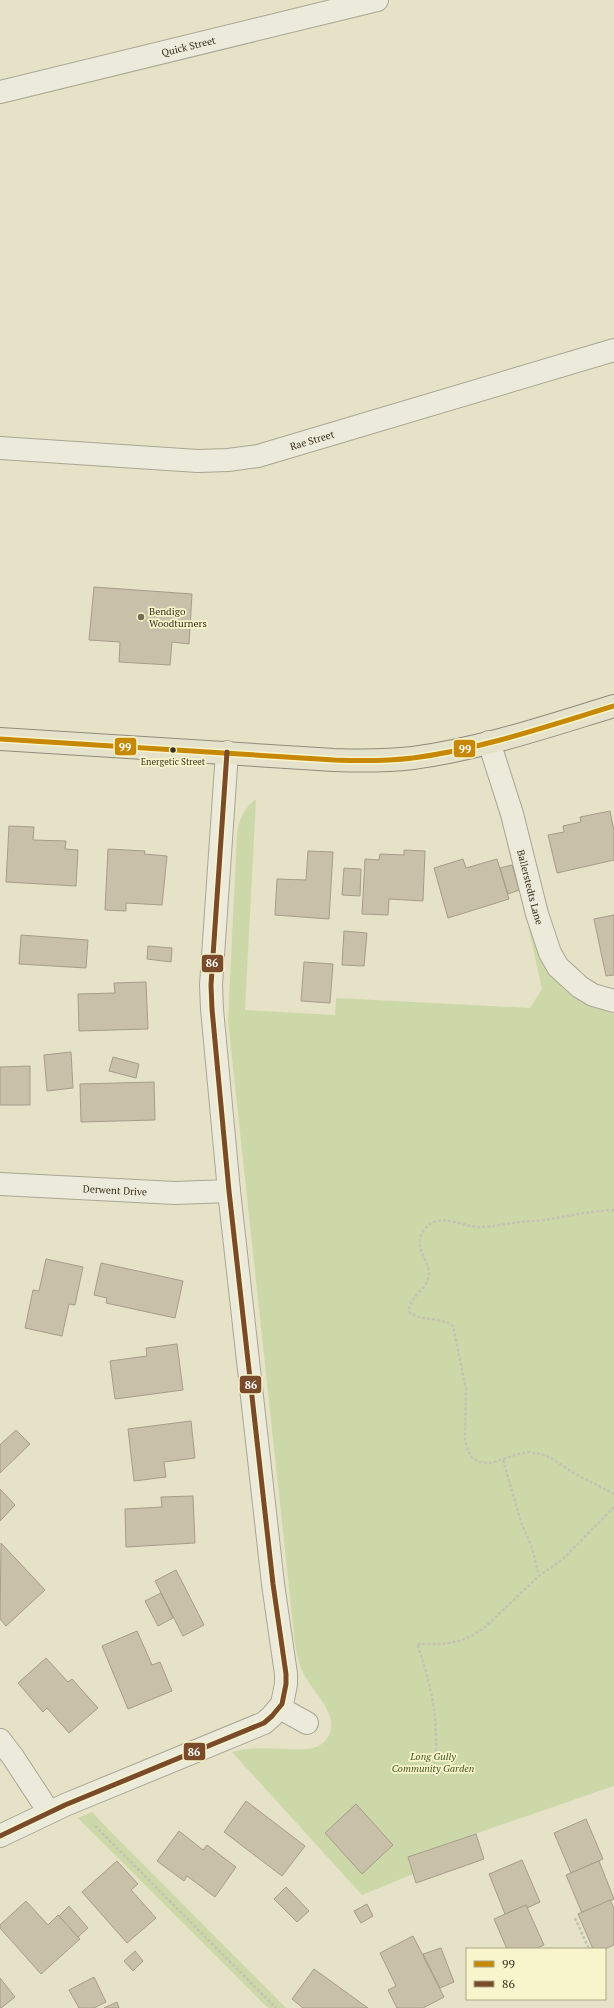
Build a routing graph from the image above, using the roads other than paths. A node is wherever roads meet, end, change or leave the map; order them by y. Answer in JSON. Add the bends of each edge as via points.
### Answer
{"nodes":[{"id":1,"x":377,"y":0,"type":"edge"},
{"id":2,"x":0,"y":92,"type":"edge"},
{"id":3,"x":614,"y":350,"type":"edge"},
{"id":4,"x":0,"y":448,"type":"edge"},
{"id":5,"x":614,"y":706,"type":"edge"},
{"id":6,"x":0,"y":739,"type":"edge"},
{"id":7,"x":489,"y":742,"type":"junction"},
{"id":8,"x":227,"y":752,"type":"junction"},
{"id":9,"x":614,"y":1001,"type":"edge"},
{"id":10,"x":0,"y":1184,"type":"edge"},
{"id":11,"x":230,"y":1191,"type":"junction"},
{"id":12,"x":280,"y":1708,"type":"junction"},
{"id":13,"x":307,"y":1723,"type":"dead end"},
{"id":14,"x":0,"y":1740,"type":"edge"},
{"id":15,"x":49,"y":1812,"type":"junction"},
{"id":16,"x":0,"y":1836,"type":"edge"}],
"edges":[{"from":1,"to":2,"type":"street","name":"Quick Street"},
{"from":3,"to":4,"type":"street","name":"Rae Street","via":[[258,456],[198,461]]},
{"from":5,"to":7,"type":"main road"},
{"from":6,"to":8,"type":"main road"},
{"from":7,"to":8,"type":"main road","via":[[438,754],[386,760],[334,760]]},
{"from":7,"to":9,"type":"street","name":"Ballerstedts Lane","via":[[512,814],[537,914],[550,953],[558,967],[574,983],[593,995]]},
{"from":8,"to":11,"type":"street","via":[[211,985],[213,1031]]},
{"from":10,"to":11,"type":"street","name":"Derwent Drive","via":[[176,1193]]},
{"from":11,"to":12,"type":"street","via":[[273,1584],[286,1674]]},
{"from":12,"to":13,"type":"street"},
{"from":12,"to":15,"type":"street","via":[[264,1723]]},
{"from":14,"to":15,"type":"street"},
{"from":15,"to":16,"type":"street"}]}
